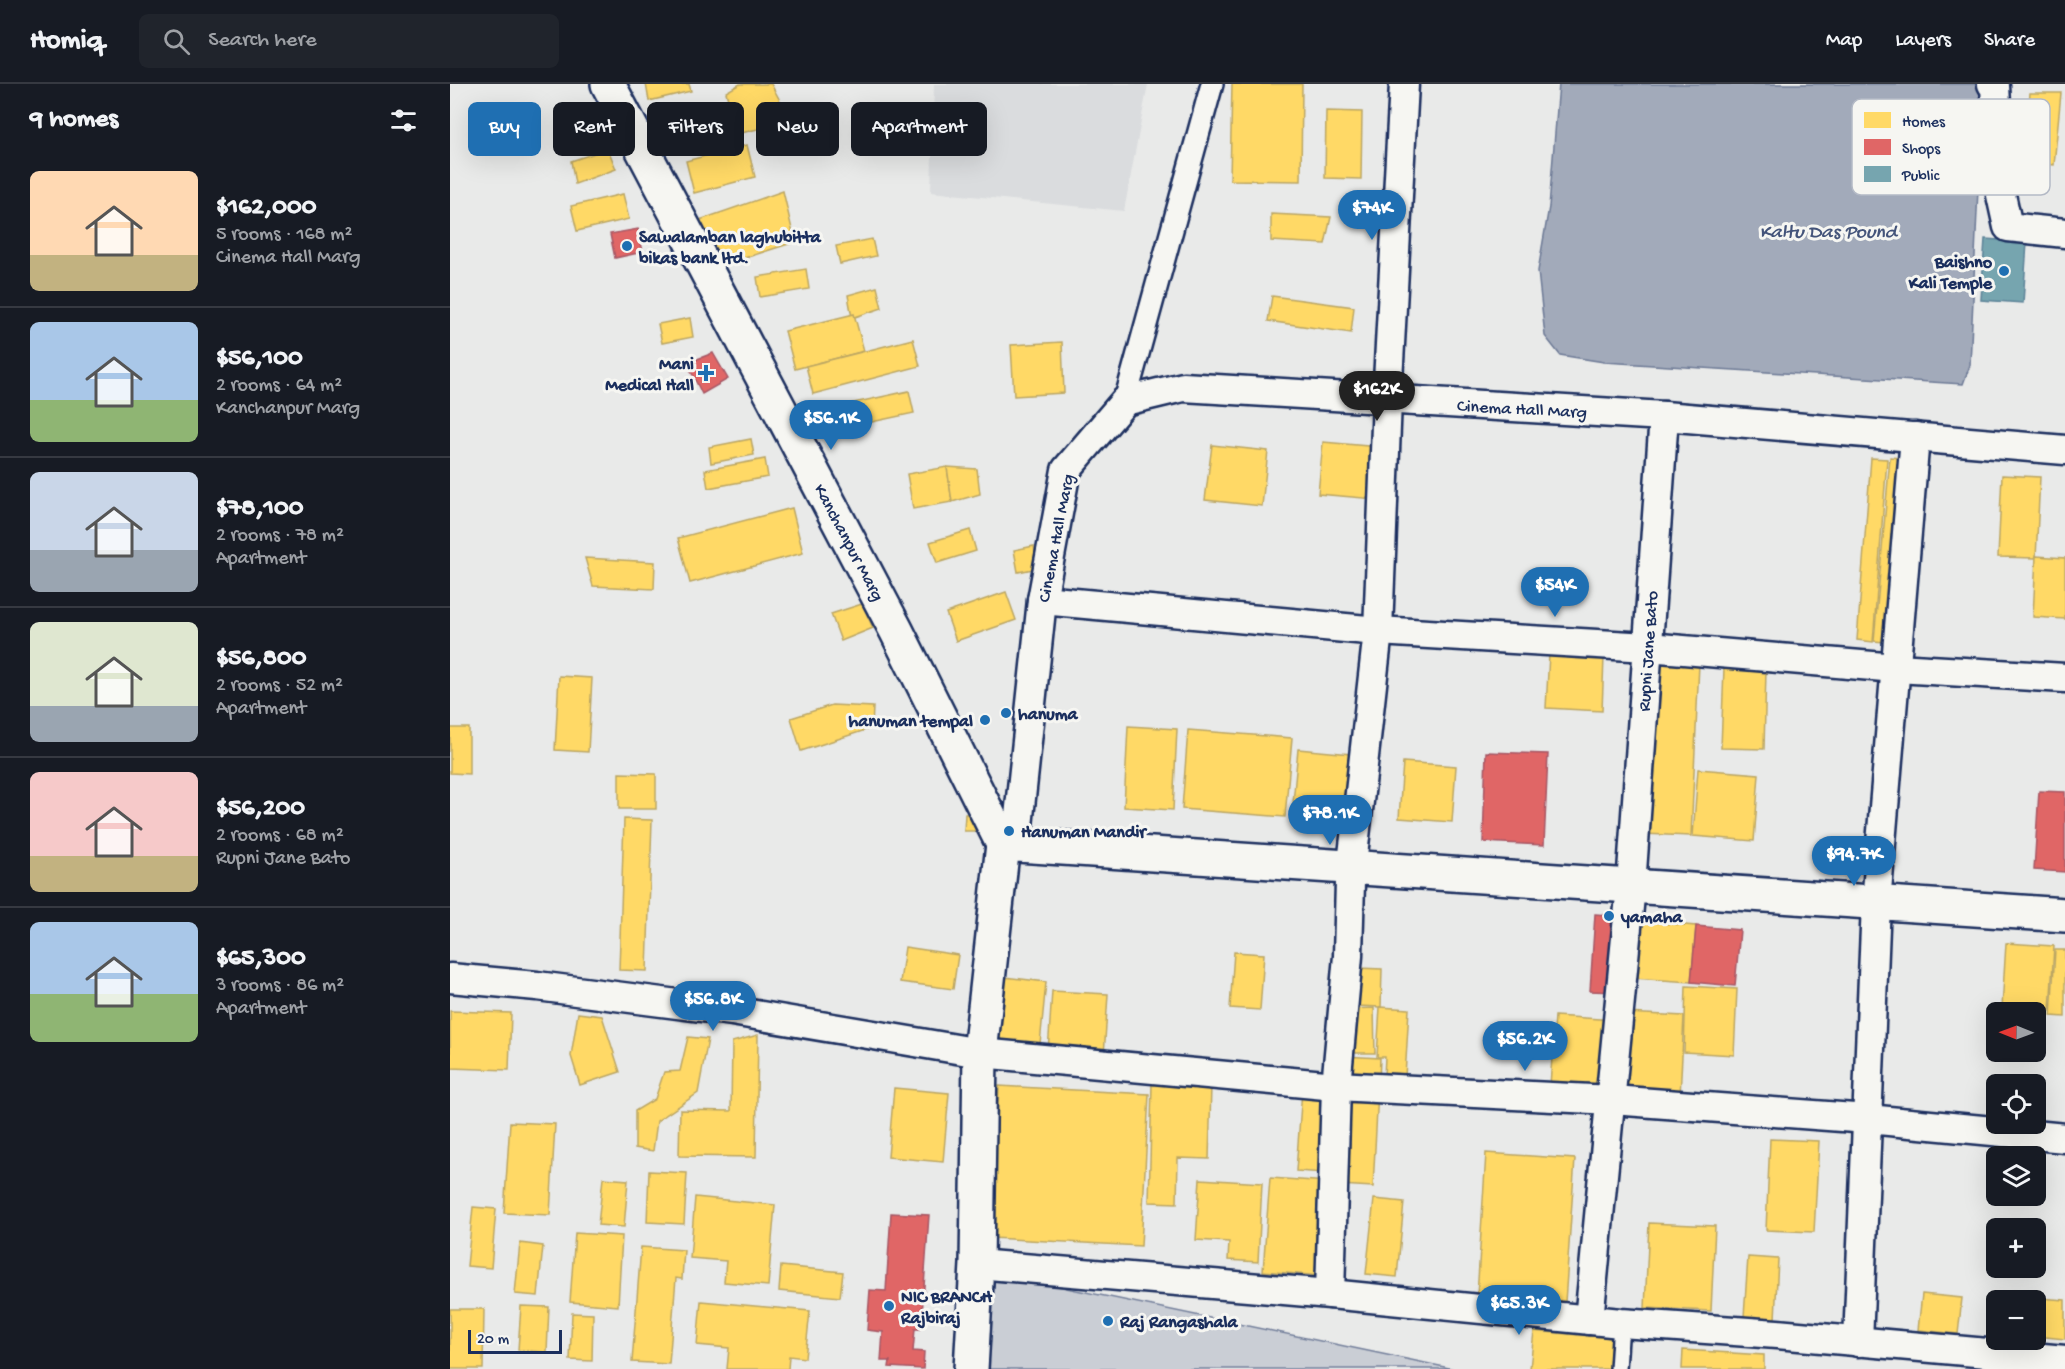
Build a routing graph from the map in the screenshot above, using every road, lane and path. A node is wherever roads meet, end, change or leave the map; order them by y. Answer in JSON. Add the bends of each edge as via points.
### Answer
{"nodes":[{"id":1,"x":608,"y":84,"type":"edge"},
{"id":2,"x":1212,"y":84,"type":"edge"},
{"id":3,"x":1404,"y":84,"type":"edge"},
{"id":4,"x":1992,"y":84,"type":"edge"},
{"id":5,"x":1996,"y":99,"type":"edge"},
{"id":6,"x":2001,"y":195,"type":"edge"},
{"id":7,"x":2065,"y":233,"type":"edge"},
{"id":8,"x":1387,"y":400,"type":"junction"},
{"id":9,"x":1125,"y":401,"type":"junction"},
{"id":10,"x":1664,"y":416,"type":"junction"},
{"id":11,"x":1915,"y":437,"type":"junction"},
{"id":12,"x":2065,"y":450,"type":"edge"},
{"id":13,"x":1042,"y":600,"type":"junction"},
{"id":14,"x":1378,"y":631,"type":"junction"},
{"id":15,"x":1648,"y":647,"type":"junction"},
{"id":16,"x":1896,"y":668,"type":"junction"},
{"id":17,"x":2065,"y":678,"type":"edge"},
{"id":18,"x":1009,"y":845,"type":"junction"},
{"id":19,"x":1351,"y":868,"type":"junction"},
{"id":20,"x":1631,"y":886,"type":"junction"},
{"id":21,"x":1876,"y":903,"type":"junction"},
{"id":22,"x":2065,"y":915,"type":"edge"},
{"id":23,"x":450,"y":978,"type":"edge"},
{"id":24,"x":980,"y":1053,"type":"junction"},
{"id":25,"x":1336,"y":1086,"type":"junction"},
{"id":26,"x":1612,"y":1100,"type":"junction"},
{"id":27,"x":1868,"y":1119,"type":"junction"},
{"id":28,"x":2065,"y":1138,"type":"edge"},
{"id":29,"x":977,"y":1264,"type":"junction"},
{"id":30,"x":1330,"y":1294,"type":"junction"},
{"id":31,"x":1589,"y":1320,"type":"junction"},
{"id":32,"x":1621,"y":1323,"type":"junction"},
{"id":33,"x":1858,"y":1342,"type":"junction"},
{"id":34,"x":2065,"y":1360,"type":"edge"},
{"id":35,"x":971,"y":1369,"type":"edge"},
{"id":36,"x":1618,"y":1369,"type":"edge"}],
"edges":[{"from":1,"to":18,"type":"main road","name":"Kanchanpur Marg"},
{"from":2,"to":9,"type":"street"},
{"from":3,"to":8,"type":"street"},
{"from":4,"to":5,"type":"street"},
{"from":6,"to":7,"type":"street","via":[[2008,227]]},
{"from":8,"to":9,"type":"street","name":"Cinema Hall Marg","via":[[1183,387]]},
{"from":8,"to":10,"type":"street","name":"Cinema Hall Marg"},
{"from":8,"to":14,"type":"street"},
{"from":9,"to":13,"type":"street","name":"Cinema Hall Marg","via":[[1066,470]]},
{"from":10,"to":11,"type":"street","name":"Cinema Hall Marg"},
{"from":10,"to":15,"type":"street","name":"Rupni Jane Bato"},
{"from":11,"to":12,"type":"street","name":"Cinema Hall Marg"},
{"from":11,"to":16,"type":"street"},
{"from":13,"to":14,"type":"street"},
{"from":13,"to":18,"type":"street","name":"Cinema Hall Marg"},
{"from":14,"to":15,"type":"street"},
{"from":14,"to":19,"type":"street"},
{"from":15,"to":16,"type":"street"},
{"from":15,"to":20,"type":"street","name":"Rupni Jane Bato"},
{"from":16,"to":17,"type":"street"},
{"from":16,"to":21,"type":"street"},
{"from":18,"to":19,"type":"main road"},
{"from":18,"to":24,"type":"main road"},
{"from":19,"to":20,"type":"main road"},
{"from":19,"to":25,"type":"street","via":[[1348,956]]},
{"from":20,"to":21,"type":"main road"},
{"from":20,"to":26,"type":"street","name":"Rupni Jane Bato"},
{"from":21,"to":22,"type":"main road"},
{"from":21,"to":27,"type":"street"},
{"from":23,"to":24,"type":"street","via":[[732,1011]]},
{"from":24,"to":25,"type":"street"},
{"from":24,"to":29,"type":"main road"},
{"from":25,"to":26,"type":"street"},
{"from":25,"to":30,"type":"street"},
{"from":26,"to":27,"type":"street"},
{"from":26,"to":31,"type":"street","name":"Rupni Jane Bato"},
{"from":27,"to":28,"type":"street"},
{"from":27,"to":33,"type":"street"},
{"from":29,"to":30,"type":"street"},
{"from":29,"to":35,"type":"main road"},
{"from":30,"to":31,"type":"street"},
{"from":31,"to":32,"type":"street"},
{"from":32,"to":33,"type":"street"},
{"from":32,"to":36,"type":"lane"},
{"from":33,"to":34,"type":"street"}]}
